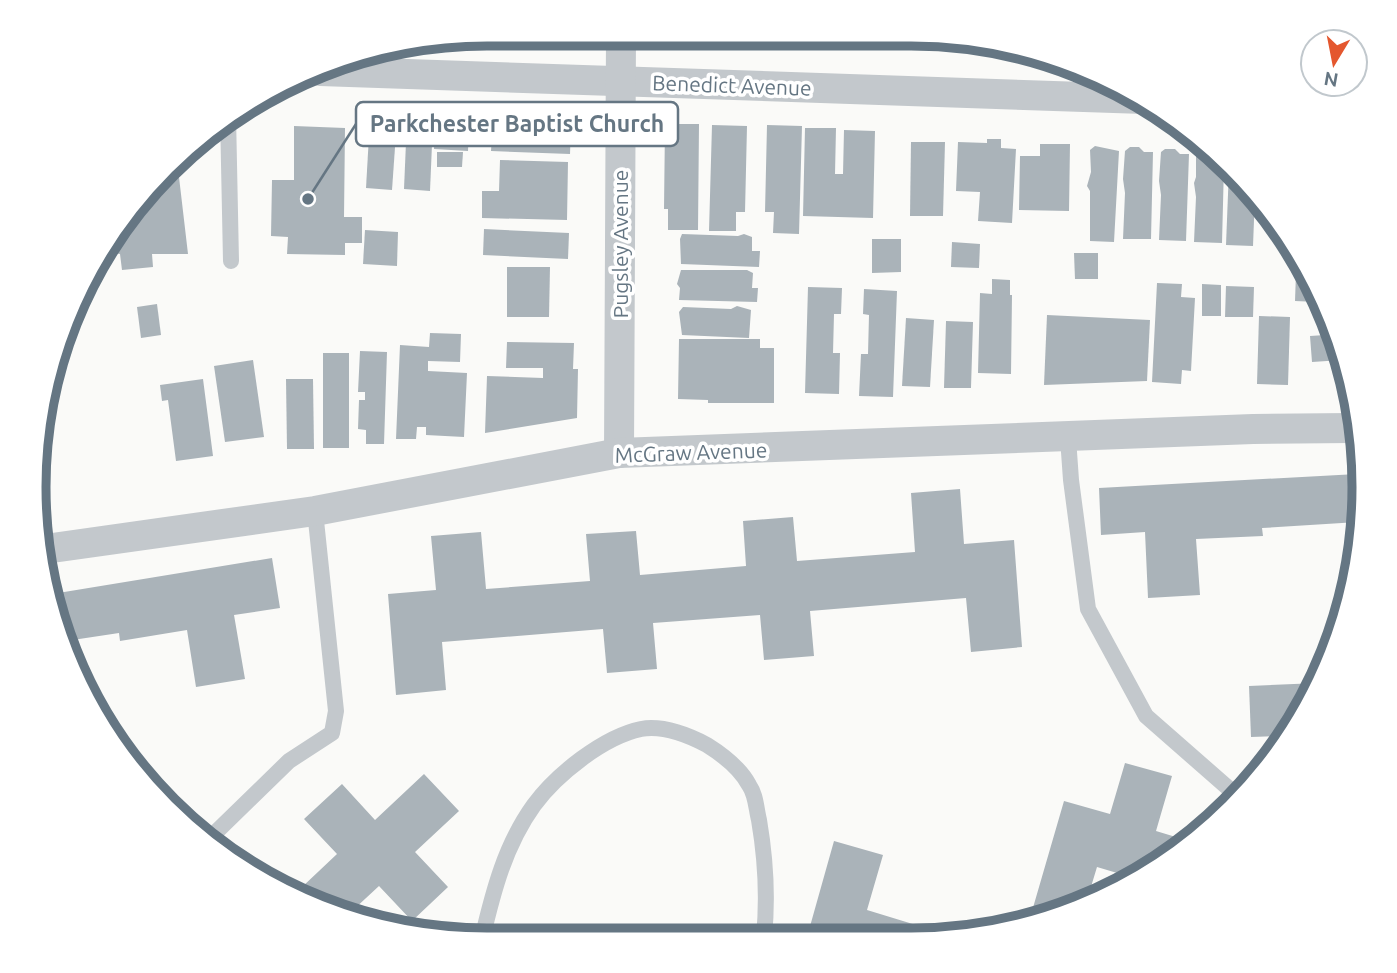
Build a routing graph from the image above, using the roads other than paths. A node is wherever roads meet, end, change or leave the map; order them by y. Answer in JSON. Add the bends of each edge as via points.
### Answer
{"nodes":[{"id":1,"x":621,"y":46,"type":"edge"},
{"id":2,"x":338,"y":72,"type":"edge"},
{"id":3,"x":621,"y":81,"type":"junction"},
{"id":4,"x":1119,"y":98,"type":"edge"},
{"id":5,"x":228,"y":129,"type":"edge"},
{"id":6,"x":231,"y":261,"type":"dead end"},
{"id":7,"x":1348,"y":428,"type":"edge"},
{"id":8,"x":1068,"y":438,"type":"junction"},
{"id":9,"x":619,"y":453,"type":"junction"},
{"id":10,"x":315,"y":511,"type":"junction"},
{"id":11,"x":50,"y":548,"type":"edge"},
{"id":12,"x":1230,"y":790,"type":"edge"},
{"id":13,"x":215,"y":833,"type":"edge"},
{"id":14,"x":485,"y":928,"type":"edge"},
{"id":15,"x":765,"y":928,"type":"edge"}],
"edges":[{"from":1,"to":3,"type":"street","name":"Pugsley Avenue"},
{"from":2,"to":3,"type":"street","name":"Benedict Avenue"},
{"from":3,"to":4,"type":"street","name":"Benedict Avenue"},
{"from":3,"to":9,"type":"street","name":"Pugsley Avenue"},
{"from":5,"to":6,"type":"lane"},
{"from":7,"to":8,"type":"street","name":"McGraw Avenue"},
{"from":8,"to":9,"type":"street","name":"McGraw Avenue"},
{"from":8,"to":12,"type":"lane","via":[[1088,609],[1146,716]]},
{"from":9,"to":10,"type":"street","name":"McGraw Avenue"},
{"from":10,"to":11,"type":"street","name":"McGraw Avenue"},
{"from":10,"to":13,"type":"lane","via":[[336,711],[332,733],[289,761]]},
{"from":14,"to":15,"type":"lane","via":[[502,865],[535,804],[572,765],[616,737],[642,729],[693,738],[734,765],[749,783],[764,852]]}]}
